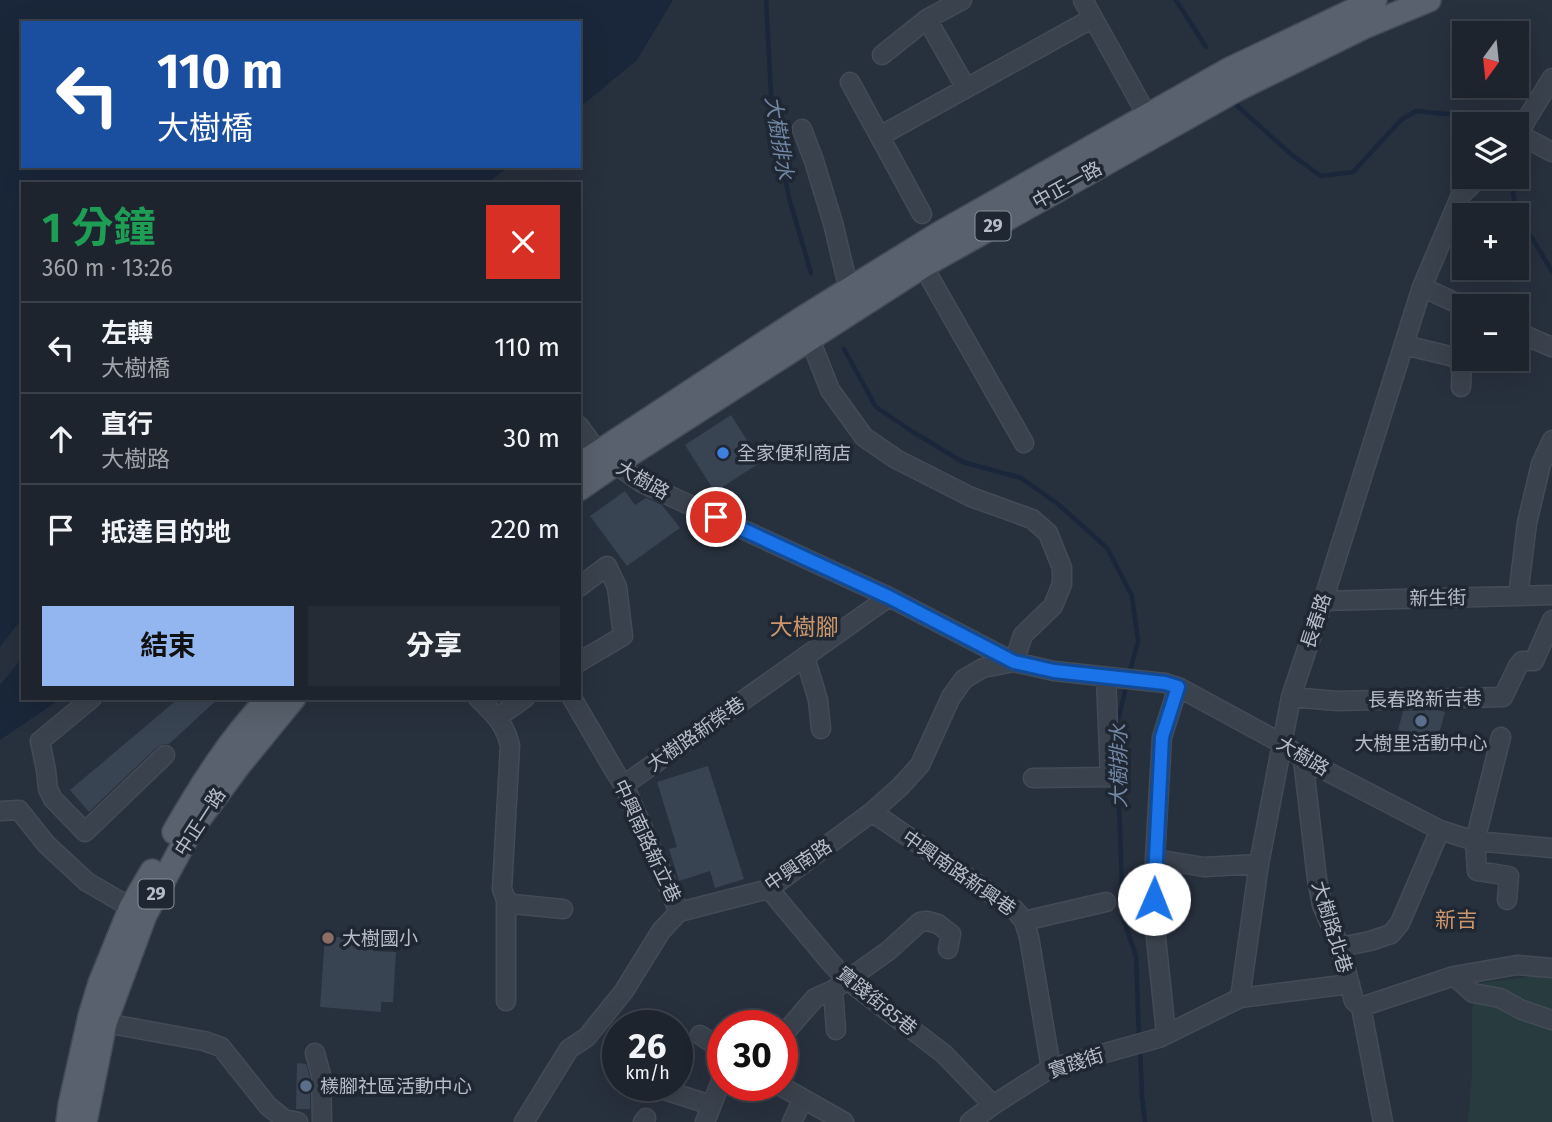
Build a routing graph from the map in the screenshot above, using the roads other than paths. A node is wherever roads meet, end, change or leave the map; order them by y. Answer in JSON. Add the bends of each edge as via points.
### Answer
{"nodes":[{"id":1,"x":962,"y":0,"type":"edge"},
{"id":2,"x":1083,"y":0,"type":"edge"},
{"id":3,"x":1429,"y":0,"type":"edge"},
{"id":4,"x":1362,"y":3,"type":"edge"},
{"id":5,"x":1093,"y":18,"type":"junction"},
{"id":6,"x":927,"y":19,"type":"junction"},
{"id":7,"x":882,"y":55,"type":"dead end"},
{"id":8,"x":1552,"y":78,"type":"edge"},
{"id":9,"x":850,"y":82,"type":"dead end"},
{"id":10,"x":966,"y":88,"type":"junction"},
{"id":11,"x":1147,"y":115,"type":"junction"},
{"id":12,"x":1529,"y":117,"type":"edge"},
{"id":13,"x":802,"y":130,"type":"dead end"},
{"id":14,"x":880,"y":136,"type":"junction"},
{"id":15,"x":1529,"y":140,"type":"edge"},
{"id":16,"x":1552,"y":152,"type":"edge"},
{"id":17,"x":1467,"y":189,"type":"edge"},
{"id":18,"x":922,"y":214,"type":"dead end"},
{"id":19,"x":923,"y":266,"type":"junction"},
{"id":20,"x":1422,"y":287,"type":"junction"},
{"id":21,"x":849,"y":290,"type":"junction"},
{"id":22,"x":1452,"y":301,"type":"edge"},
{"id":23,"x":806,"y":329,"type":"junction"},
{"id":24,"x":1529,"y":337,"type":"edge"},
{"id":25,"x":1404,"y":345,"type":"junction"},
{"id":26,"x":1552,"y":347,"type":"edge"},
{"id":27,"x":1461,"y":387,"type":"dead end"},
{"id":28,"x":581,"y":430,"type":"edge"},
{"id":29,"x":1552,"y":440,"type":"edge"},
{"id":30,"x":1024,"y":443,"type":"dead end"},
{"id":31,"x":598,"y":460,"type":"edge"},
{"id":32,"x":581,"y":486,"type":"edge"},
{"id":33,"x":581,"y":586,"type":"edge"},
{"id":34,"x":1552,"y":595,"type":"edge"},
{"id":35,"x":1518,"y":596,"type":"junction"},
{"id":36,"x":889,"y":597,"type":"junction"},
{"id":37,"x":1323,"y":601,"type":"junction"},
{"id":38,"x":1552,"y":620,"type":"edge"},
{"id":39,"x":804,"y":657,"type":"junction"},
{"id":40,"x":1552,"y":660,"type":"edge"},
{"id":41,"x":581,"y":661,"type":"edge"},
{"id":42,"x":1534,"y":661,"type":"junction"},
{"id":43,"x":1014,"y":662,"type":"junction"},
{"id":44,"x":1110,"y":678,"type":"junction"},
{"id":45,"x":1172,"y":685,"type":"junction"},
{"id":46,"x":1291,"y":697,"type":"junction"},
{"id":47,"x":90,"y":700,"type":"edge"},
{"id":48,"x":267,"y":700,"type":"edge"},
{"id":49,"x":292,"y":700,"type":"edge"},
{"id":50,"x":480,"y":700,"type":"edge"},
{"id":51,"x":522,"y":700,"type":"edge"},
{"id":52,"x":573,"y":700,"type":"edge"},
{"id":53,"x":498,"y":717,"type":"junction"},
{"id":54,"x":821,"y":729,"type":"dead end"},
{"id":55,"x":1501,"y":737,"type":"dead end"},
{"id":56,"x":1283,"y":744,"type":"junction"},
{"id":57,"x":165,"y":755,"type":"dead end"},
{"id":58,"x":1303,"y":759,"type":"junction"},
{"id":59,"x":1033,"y":778,"type":"dead end"},
{"id":60,"x":624,"y":785,"type":"junction"},
{"id":61,"x":0,"y":811,"type":"edge"},
{"id":62,"x":873,"y":813,"type":"junction"},
{"id":63,"x":1440,"y":830,"type":"junction"},
{"id":64,"x":1475,"y":841,"type":"junction"},
{"id":65,"x":1552,"y":848,"type":"edge"},
{"id":66,"x":1155,"y":859,"type":"junction"},
{"id":67,"x":1259,"y":864,"type":"junction"},
{"id":68,"x":769,"y":890,"type":"junction"},
{"id":69,"x":506,"y":900,"type":"junction"},
{"id":70,"x":1507,"y":900,"type":"dead end"},
{"id":71,"x":1106,"y":902,"type":"dead end"},
{"id":72,"x":563,"y":909,"type":"dead end"},
{"id":73,"x":138,"y":911,"type":"junction"},
{"id":74,"x":679,"y":912,"type":"junction"},
{"id":75,"x":1024,"y":921,"type":"junction"},
{"id":76,"x":1340,"y":947,"type":"junction"},
{"id":77,"x":948,"y":949,"type":"dead end"},
{"id":78,"x":1552,"y":968,"type":"edge"},
{"id":79,"x":1454,"y":976,"type":"junction"},
{"id":80,"x":840,"y":985,"type":"junction"},
{"id":81,"x":1349,"y":985,"type":"junction"},
{"id":82,"x":1240,"y":998,"type":"junction"},
{"id":83,"x":506,"y":1000,"type":"dead end"},
{"id":84,"x":1361,"y":1007,"type":"junction"},
{"id":85,"x":798,"y":1018,"type":"edge"},
{"id":86,"x":1552,"y":1020,"type":"edge"},
{"id":87,"x":105,"y":1023,"type":"junction"},
{"id":88,"x":836,"y":1030,"type":"dead end"},
{"id":89,"x":699,"y":1035,"type":"dead end"},
{"id":90,"x":1163,"y":1035,"type":"junction"},
{"id":91,"x":707,"y":1040,"type":"edge"},
{"id":92,"x":315,"y":1053,"type":"dead end"},
{"id":93,"x":1051,"y":1068,"type":"junction"},
{"id":94,"x":798,"y":1096,"type":"edge"},
{"id":95,"x":803,"y":1099,"type":"junction"},
{"id":96,"x":685,"y":1101,"type":"edge"},
{"id":97,"x":993,"y":1105,"type":"junction"},
{"id":98,"x":708,"y":1113,"type":"edge"},
{"id":99,"x":68,"y":1122,"type":"edge"},
{"id":100,"x":85,"y":1122,"type":"edge"},
{"id":101,"x":298,"y":1122,"type":"edge"},
{"id":102,"x":322,"y":1122,"type":"edge"},
{"id":103,"x":524,"y":1122,"type":"edge"},
{"id":104,"x":792,"y":1122,"type":"edge"},
{"id":105,"x":844,"y":1122,"type":"edge"},
{"id":106,"x":970,"y":1122,"type":"edge"},
{"id":107,"x":1382,"y":1122,"type":"edge"}],
"edges":[{"from":1,"to":6,"type":"street"},
{"from":2,"to":5,"type":"street"},
{"from":3,"to":19,"type":"main road","name":"中正一路","number":"29","via":[[1236,90]]},
{"from":4,"to":11,"type":"main road","name":"中正一路","number":"29"},
{"from":5,"to":10,"type":"street"},
{"from":5,"to":11,"type":"street"},
{"from":6,"to":7,"type":"street"},
{"from":6,"to":10,"type":"street"},
{"from":8,"to":12,"type":"street"},
{"from":9,"to":14,"type":"street"},
{"from":10,"to":14,"type":"street"},
{"from":11,"to":21,"type":"main road","name":"中正一路","number":"29"},
{"from":13,"to":21,"type":"street","via":[[833,223]]},
{"from":14,"to":18,"type":"street"},
{"from":15,"to":16,"type":"street"},
{"from":17,"to":20,"type":"street","name":"長春路"},
{"from":19,"to":23,"type":"main road","name":"中正一路","number":"29"},
{"from":19,"to":30,"type":"street"},
{"from":20,"to":22,"type":"street"},
{"from":20,"to":25,"type":"street","name":"長春路"},
{"from":21,"to":23,"type":"main road","name":"中正一路","number":"29"},
{"from":23,"to":31,"type":"main road","name":"中正一路","number":"29"},
{"from":23,"to":43,"type":"street","via":[[830,390],[864,437],[896,459],[971,497],[1032,519],[1048,533],[1062,568],[1062,584],[1052,606],[1023,635]]},
{"from":24,"to":26,"type":"street"},
{"from":25,"to":27,"type":"street","via":[[1462,361]]},
{"from":25,"to":37,"type":"street","name":"長春路"},
{"from":28,"to":31,"type":"street","name":"大樹路"},
{"from":29,"to":35,"type":"street","via":[[1541,464],[1527,523]]},
{"from":31,"to":32,"type":"main road","name":"中正一路","number":"29"},
{"from":31,"to":36,"type":"street","name":"大樹路"},
{"from":33,"to":41,"type":"street","via":[[607,566],[617,587],[622,636]]},
{"from":34,"to":35,"type":"street","name":"新生街"},
{"from":35,"to":37,"type":"street","name":"新生街"},
{"from":36,"to":39,"type":"street","name":"大樹路新榮巷"},
{"from":36,"to":43,"type":"street","name":"大樹路"},
{"from":37,"to":46,"type":"street","name":"長春路"},
{"from":38,"to":42,"type":"street","name":"長春路新吉巷"},
{"from":39,"to":54,"type":"street","via":[[818,700]]},
{"from":39,"to":60,"type":"street","name":"大樹路新榮巷"},
{"from":40,"to":42,"type":"street"},
{"from":42,"to":46,"type":"street","name":"長春路新吉巷","via":[[1522,661],[1503,697],[1337,701]]},
{"from":43,"to":44,"type":"street","name":"大樹路"},
{"from":43,"to":62,"type":"street","name":"中興南路","via":[[983,668],[964,679],[920,765]]},
{"from":44,"to":45,"type":"street","name":"大樹路"},
{"from":44,"to":59,"type":"street","via":[[1110,777]]},
{"from":45,"to":56,"type":"street","name":"大樹路"},
{"from":45,"to":66,"type":"street","via":[[1162,737]]},
{"from":46,"to":56,"type":"street","name":"長春路"},
{"from":47,"to":57,"type":"street","via":[[40,741],[48,789],[85,832]]},
{"from":48,"to":73,"type":"main road","name":"中正一路","number":"29","via":[[205,778]]},
{"from":49,"to":73,"type":"main road","name":"中正一路","number":"29","via":[[191,830]]},
{"from":50,"to":53,"type":"street"},
{"from":51,"to":53,"type":"street"},
{"from":52,"to":60,"type":"street","name":"中興南路新立巷"},
{"from":53,"to":69,"type":"street","via":[[510,746],[502,889]]},
{"from":55,"to":64,"type":"street"},
{"from":56,"to":58,"type":"street","name":"大樹路"},
{"from":56,"to":67,"type":"street","name":"長春路"},
{"from":58,"to":63,"type":"street","name":"大樹路"},
{"from":58,"to":76,"type":"street","name":"大樹路北巷","via":[[1322,905]]},
{"from":60,"to":74,"type":"street","name":"中興南路新立巷"},
{"from":61,"to":73,"type":"street","via":[[19,810],[46,844],[88,882]]},
{"from":62,"to":68,"type":"street","name":"中興南路"},
{"from":62,"to":75,"type":"street","name":"中興南路新興巷","via":[[1015,910]]},
{"from":63,"to":64,"type":"street","name":"大樹路"},
{"from":63,"to":76,"type":"street","via":[[1391,934]]},
{"from":64,"to":65,"type":"street","name":"大樹路"},
{"from":64,"to":70,"type":"street","via":[[1477,871],[1509,876]]},
{"from":66,"to":67,"type":"street","via":[[1204,867]]},
{"from":66,"to":90,"type":"street","via":[[1154,919]]},
{"from":67,"to":82,"type":"street","name":"長春路"},
{"from":68,"to":74,"type":"street","name":"中興南路"},
{"from":68,"to":80,"type":"street","name":"實踐街85巷","via":[[830,962]]},
{"from":69,"to":72,"type":"street"},
{"from":69,"to":83,"type":"street"},
{"from":71,"to":75,"type":"street"},
{"from":73,"to":87,"type":"main road","name":"中正一路","number":"29"},
{"from":73,"to":99,"type":"main road","name":"中正一路","number":"29","via":[[100,983]]},
{"from":74,"to":103,"type":"street","via":[[661,931],[609,1010],[587,1037],[569,1049]]},
{"from":75,"to":93,"type":"street","name":"中興南路新興巷"},
{"from":76,"to":81,"type":"street","name":"大樹路北巷"},
{"from":77,"to":80,"type":"street","via":[[951,934],[938,925],[920,922]]},
{"from":78,"to":79,"type":"street","via":[[1517,965]]},
{"from":79,"to":84,"type":"street"},
{"from":79,"to":86,"type":"street","via":[[1473,993],[1500,998]]},
{"from":80,"to":85,"type":"street","via":[[815,998]]},
{"from":80,"to":88,"type":"street"},
{"from":80,"to":97,"type":"street","name":"實踐街85巷","via":[[944,1054]]},
{"from":81,"to":82,"type":"street","name":"大樹路北巷"},
{"from":81,"to":84,"type":"street"},
{"from":82,"to":90,"type":"street"},
{"from":84,"to":107,"type":"street"},
{"from":87,"to":100,"type":"main road","name":"中正一路","number":"29"},
{"from":87,"to":101,"type":"street","via":[[220,1047],[268,1106],[284,1119]]},
{"from":89,"to":91,"type":"street"},
{"from":90,"to":93,"type":"street","name":"實踐街"},
{"from":92,"to":102,"type":"street","via":[[321,1075]]},
{"from":93,"to":97,"type":"street","name":"實踐街"},
{"from":94,"to":95,"type":"street"},
{"from":95,"to":104,"type":"street"},
{"from":95,"to":105,"type":"street"},
{"from":96,"to":98,"type":"street"},
{"from":97,"to":106,"type":"street","name":"實踐街"}]}
